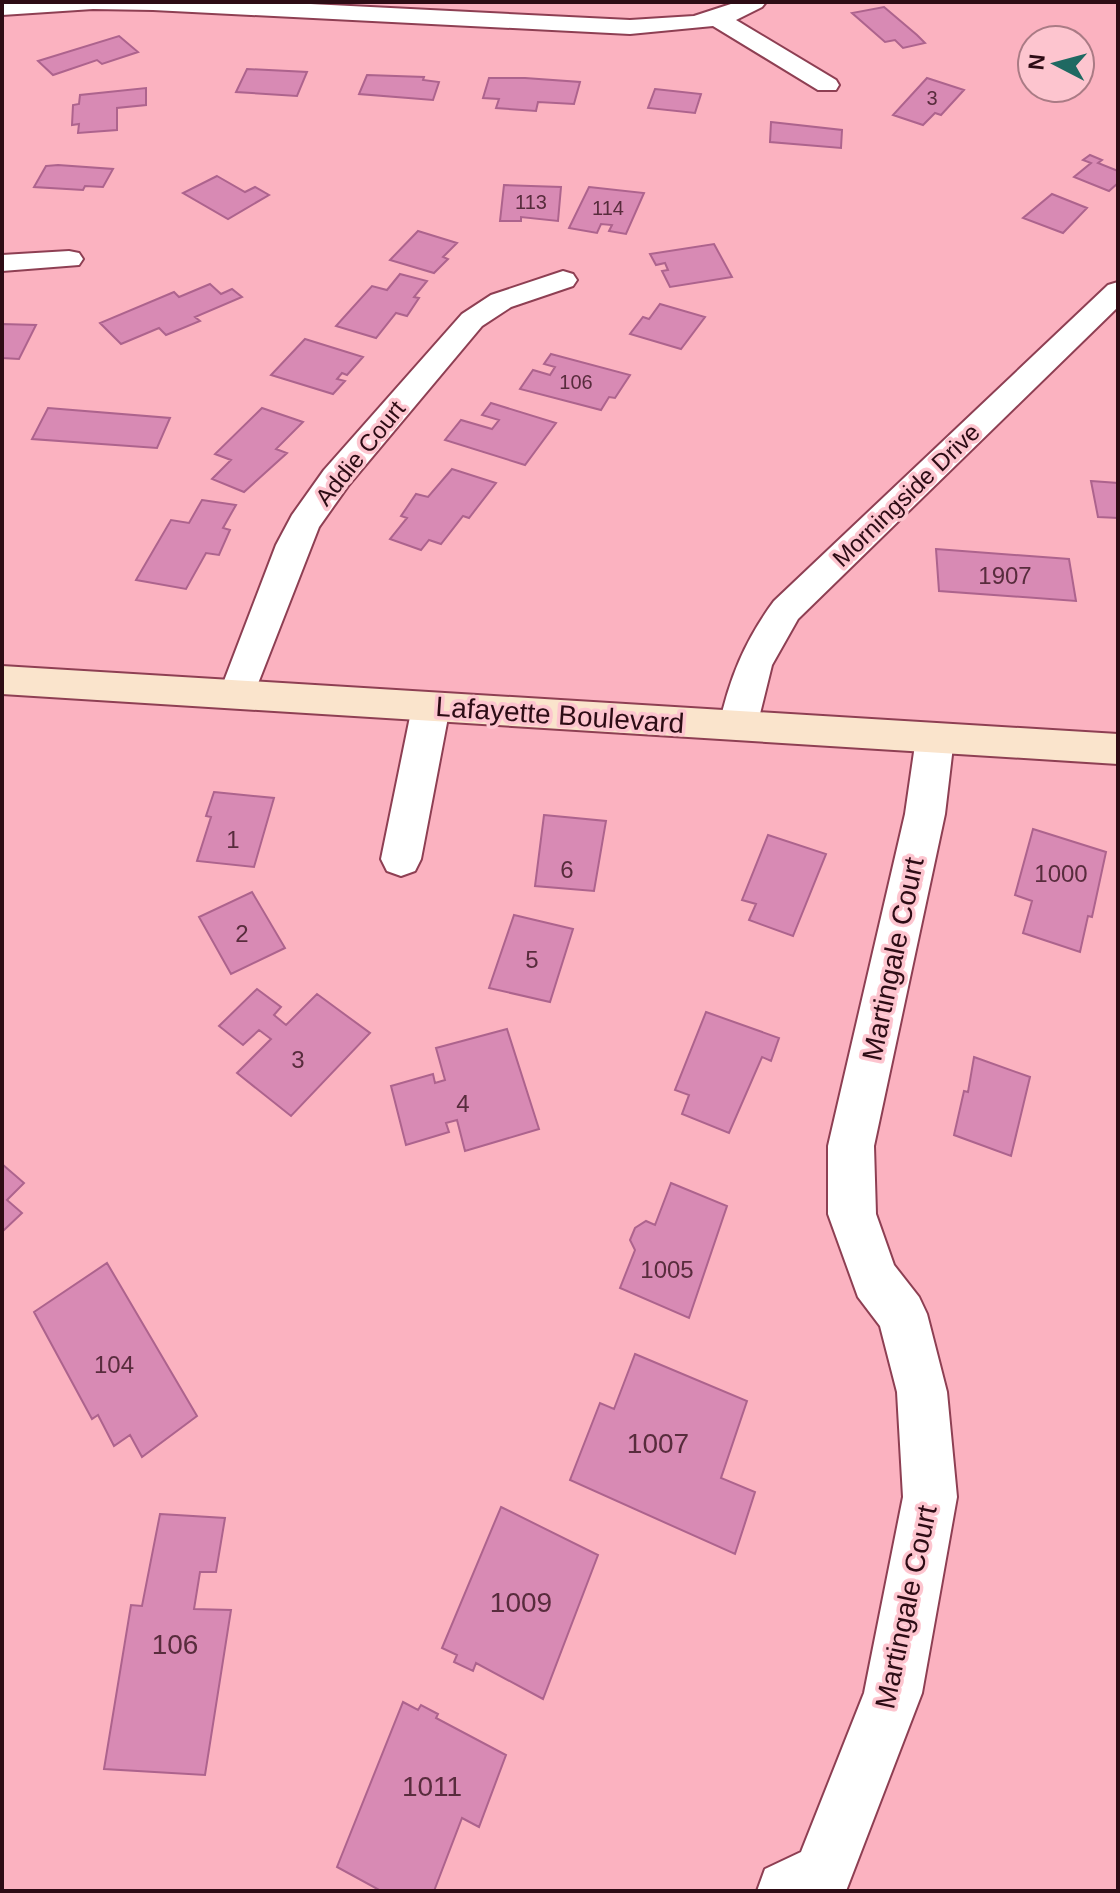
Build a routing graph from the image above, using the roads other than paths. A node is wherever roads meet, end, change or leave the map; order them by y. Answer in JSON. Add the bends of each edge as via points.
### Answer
{"nodes":[{"id":1,"x":754,"y":2,"type":"edge"},
{"id":2,"x":2,"y":8,"type":"edge"},
{"id":3,"x":716,"y":18,"type":"junction"},
{"id":4,"x":827,"y":85,"type":"dead end"},
{"id":5,"x":69,"y":259,"type":"dead end"},
{"id":6,"x":2,"y":263,"type":"edge"},
{"id":7,"x":563,"y":280,"type":"dead end"},
{"id":8,"x":1118,"y":291,"type":"edge"},
{"id":9,"x":2,"y":680,"type":"edge"},
{"id":10,"x":237,"y":694,"type":"junction"},
{"id":11,"x":431,"y":707,"type":"junction"},
{"id":12,"x":738,"y":726,"type":"junction"},
{"id":13,"x":935,"y":738,"type":"junction"},
{"id":14,"x":1118,"y":749,"type":"edge"},
{"id":15,"x":401,"y":859,"type":"dead end"},
{"id":16,"x":787,"y":1891,"type":"edge"}],
"edges":[{"from":1,"to":3,"type":"street"},
{"from":2,"to":3,"type":"street","via":[[153,3],[630,27]]},
{"from":3,"to":4,"type":"street"},
{"from":5,"to":6,"type":"street"},
{"from":7,"to":10,"type":"street","name":"Addie Court","via":[[501,301],[472,320],[336,478],[293,545]]},
{"from":8,"to":12,"type":"street","name":"Morningside Drive","via":[[786,610],[747,675]]},
{"from":9,"to":10,"type":"main road","name":"Lafayette Boulevard"},
{"from":10,"to":11,"type":"main road","name":"Lafayette Boulevard"},
{"from":11,"to":12,"type":"main road","name":"Lafayette Boulevard"},
{"from":11,"to":15,"type":"street"},
{"from":12,"to":13,"type":"main road","name":"Lafayette Boulevard"},
{"from":13,"to":14,"type":"main road","name":"Lafayette Boulevard"},
{"from":13,"to":16,"type":"street","name":"Martingale Court","via":[[925,814],[851,1146],[852,1214],[875,1280],[902,1314],[922,1392],[930,1497],[893,1693],[823,1873]]}]}
